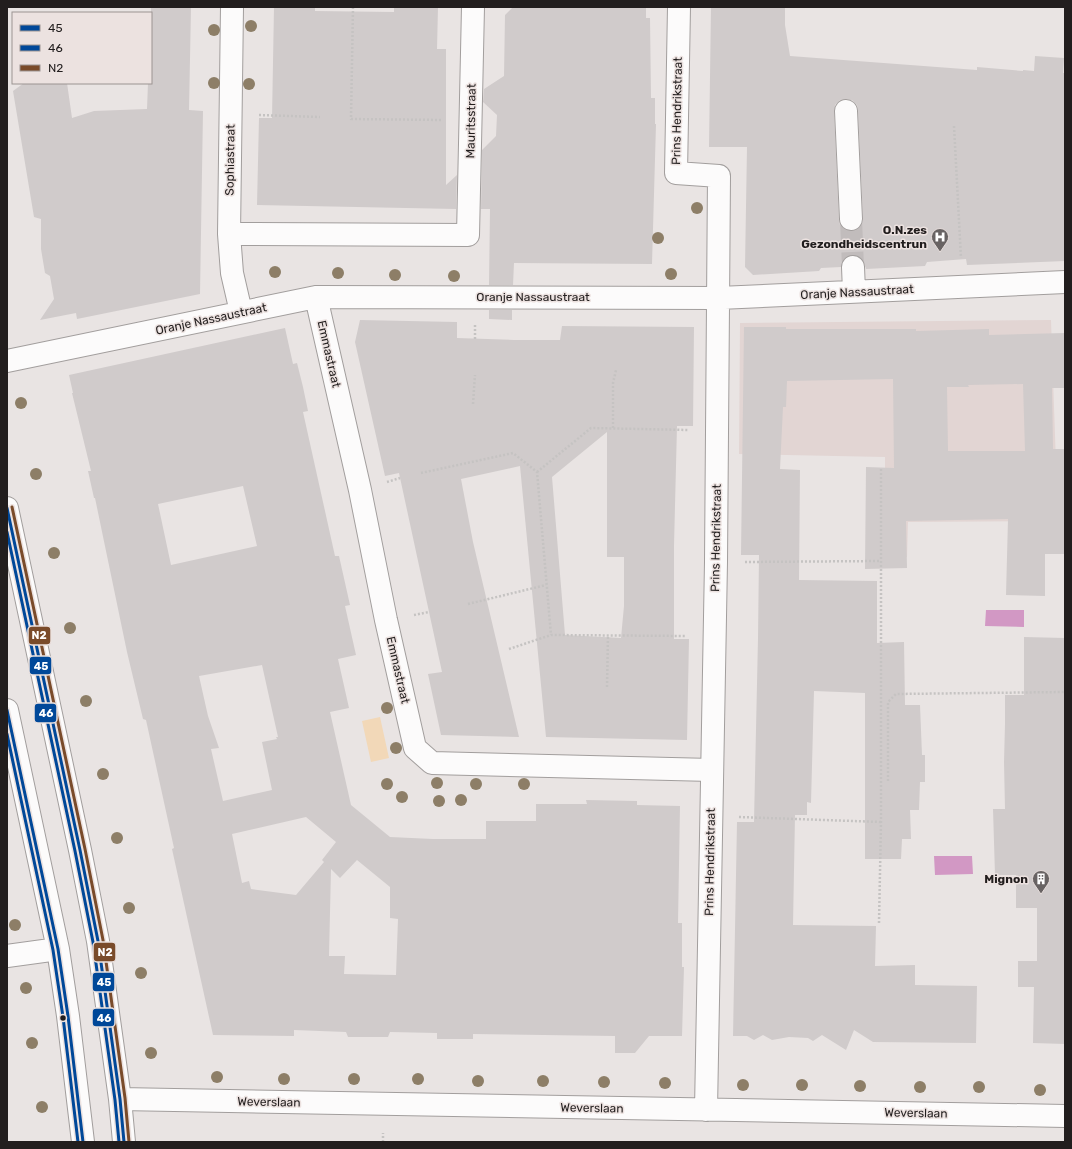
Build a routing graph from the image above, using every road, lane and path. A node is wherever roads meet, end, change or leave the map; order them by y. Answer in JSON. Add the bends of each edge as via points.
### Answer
{"nodes":[{"id":1,"x":232,"y":7,"type":"edge"},
{"id":2,"x":352,"y":7,"type":"edge"},
{"id":3,"x":473,"y":7,"type":"edge"},
{"id":4,"x":679,"y":7,"type":"edge"},
{"id":5,"x":846,"y":111,"type":"dead end"},
{"id":6,"x":230,"y":114,"type":"junction"},
{"id":7,"x":320,"y":117,"type":"dead end"},
{"id":8,"x":471,"y":121,"type":"junction"},
{"id":9,"x":954,"y":126,"type":"dead end"},
{"id":10,"x":851,"y":219,"type":"tunnel mouth"},
{"id":11,"x":229,"y":234,"type":"junction"},
{"id":12,"x":853,"y":267,"type":"tunnel mouth"},
{"id":13,"x":1065,"y":282,"type":"edge"},
{"id":14,"x":962,"y":287,"type":"junction"},
{"id":15,"x":854,"y":292,"type":"junction"},
{"id":16,"x":316,"y":297,"type":"junction"},
{"id":17,"x":719,"y":298,"type":"junction"},
{"id":18,"x":241,"y":312,"type":"junction"},
{"id":19,"x":7,"y":361,"type":"edge"},
{"id":20,"x":616,"y":370,"type":"dead end"},
{"id":21,"x":475,"y":375,"type":"dead end"},
{"id":22,"x":473,"y":404,"type":"dead end"},
{"id":23,"x":613,"y":428,"type":"junction"},
{"id":24,"x":717,"y":431,"type":"junction"},
{"id":25,"x":881,"y":468,"type":"dead end"},
{"id":26,"x":537,"y":472,"type":"junction"},
{"id":27,"x":421,"y":473,"type":"dead end"},
{"id":28,"x":7,"y":508,"type":"edge"},
{"id":29,"x":880,"y":561,"type":"junction"},
{"id":30,"x":716,"y":562,"type":"junction"},
{"id":31,"x":546,"y":585,"type":"junction"},
{"id":32,"x":468,"y":604,"type":"dead end"},
{"id":33,"x":551,"y":635,"type":"junction"},
{"id":34,"x":608,"y":635,"type":"junction"},
{"id":35,"x":714,"y":636,"type":"junction"},
{"id":36,"x":508,"y":649,"type":"dead end"},
{"id":37,"x":608,"y":687,"type":"dead end"},
{"id":38,"x":1065,"y":692,"type":"edge"},
{"id":39,"x":7,"y":710,"type":"edge"},
{"id":40,"x":712,"y":770,"type":"junction"},
{"id":41,"x":888,"y":781,"type":"dead end"},
{"id":42,"x":711,"y":816,"type":"junction"},
{"id":43,"x":881,"y":822,"type":"junction"},
{"id":44,"x":879,"y":923,"type":"dead end"},
{"id":45,"x":58,"y":949,"type":"junction"},
{"id":46,"x":7,"y":956,"type":"edge"},
{"id":47,"x":120,"y":1099,"type":"junction"},
{"id":48,"x":706,"y":1110,"type":"junction"},
{"id":49,"x":1065,"y":1116,"type":"edge"},
{"id":50,"x":83,"y":1142,"type":"edge"},
{"id":51,"x":124,"y":1142,"type":"edge"}],
"edges":[{"from":1,"to":6,"type":"street","name":"Sophiastraat"},
{"from":2,"to":8,"type":"path","via":[[351,119]]},
{"from":3,"to":8,"type":"street","name":"Mauritsstraat"},
{"from":4,"to":17,"type":"street","name":"Prins Hendrikstraat","via":[[676,174],[719,176]]},
{"from":5,"to":10,"type":"street"},
{"from":6,"to":7,"type":"path"},
{"from":6,"to":11,"type":"street","name":"Sophiastraat"},
{"from":8,"to":11,"type":"street","name":"Mauritsstraat","via":[[468,235]]},
{"from":9,"to":14,"type":"path"},
{"from":11,"to":18,"type":"street","name":"Sophiastraat","via":[[232,273]]},
{"from":12,"to":15,"type":"street"},
{"from":13,"to":14,"type":"street","name":"Oranje Nassaustraat"},
{"from":14,"to":15,"type":"street","name":"Oranje Nassaustraat"},
{"from":15,"to":17,"type":"street","name":"Oranje Nassaustraat"},
{"from":16,"to":17,"type":"street","name":"Oranje Nassaustraat"},
{"from":16,"to":18,"type":"street","name":"Oranje Nassaustraat"},
{"from":16,"to":40,"type":"street","name":"Emmastraat","via":[[415,748],[432,763]]},
{"from":17,"to":24,"type":"street","name":"Prins Hendrikstraat"},
{"from":18,"to":19,"type":"street","name":"Oranje Nassaustraat"},
{"from":20,"to":23,"type":"path","via":[[613,383]]},
{"from":21,"to":22,"type":"path"},
{"from":23,"to":24,"type":"path"},
{"from":23,"to":26,"type":"path","via":[[592,428]]},
{"from":24,"to":30,"type":"street","name":"Prins Hendrikstraat"},
{"from":25,"to":29,"type":"path"},
{"from":26,"to":27,"type":"path","via":[[513,453]]},
{"from":26,"to":31,"type":"path"},
{"from":28,"to":47,"type":"street","via":[[96,934]]},
{"from":29,"to":30,"type":"path"},
{"from":29,"to":43,"type":"path"},
{"from":30,"to":35,"type":"street","name":"Prins Hendrikstraat"},
{"from":31,"to":32,"type":"path"},
{"from":31,"to":33,"type":"path"},
{"from":33,"to":34,"type":"path"},
{"from":33,"to":36,"type":"path"},
{"from":34,"to":35,"type":"path"},
{"from":34,"to":37,"type":"path"},
{"from":35,"to":40,"type":"street","name":"Prins Hendrikstraat"},
{"from":38,"to":41,"type":"path","via":[[896,694],[888,702]]},
{"from":39,"to":45,"type":"street"},
{"from":40,"to":42,"type":"street","name":"Prins Hendrikstraat"},
{"from":42,"to":43,"type":"path"},
{"from":42,"to":48,"type":"street","name":"Prins Hendrikstraat"},
{"from":43,"to":44,"type":"path"},
{"from":45,"to":46,"type":"street"},
{"from":45,"to":50,"type":"street"},
{"from":47,"to":48,"type":"street","name":"Weverslaan"},
{"from":47,"to":51,"type":"street"},
{"from":48,"to":49,"type":"street","name":"Weverslaan"}]}
